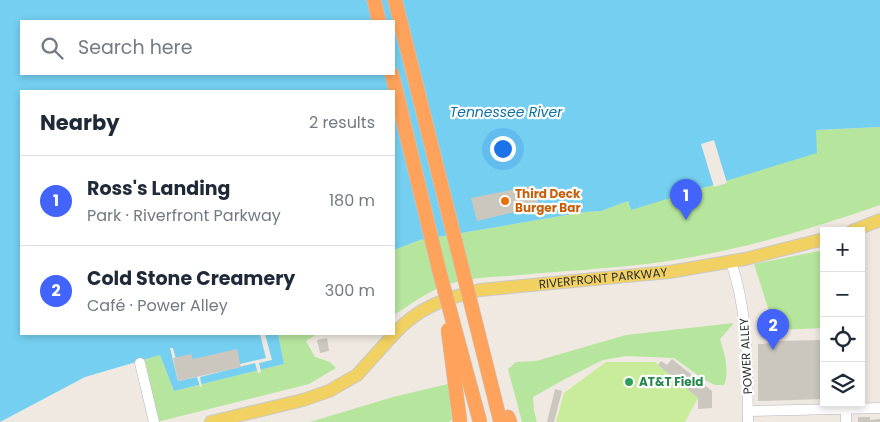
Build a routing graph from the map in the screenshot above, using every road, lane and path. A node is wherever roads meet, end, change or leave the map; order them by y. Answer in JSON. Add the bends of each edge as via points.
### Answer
{"nodes":[{"id":1,"x":374,"y":0,"type":"edge"},
{"id":2,"x":395,"y":0,"type":"edge"},
{"id":3,"x":379,"y":20,"type":"edge"},
{"id":4,"x":392,"y":75,"type":"edge"},
{"id":5,"x":880,"y":220,"type":"edge"},
{"id":6,"x":862,"y":227,"type":"edge"},
{"id":7,"x":820,"y":240,"type":"edge"},
{"id":8,"x":731,"y":262,"type":"junction"},
{"id":9,"x":439,"y":270,"type":"junction"},
{"id":10,"x":395,"y":333,"type":"edge"},
{"id":11,"x":393,"y":335,"type":"edge"},
{"id":12,"x":140,"y":363,"type":"dead end"},
{"id":13,"x":826,"y":407,"type":"edge"},
{"id":14,"x":846,"y":407,"type":"edge"},
{"id":15,"x":863,"y":407,"type":"edge"},
{"id":16,"x":880,"y":408,"type":"edge"},
{"id":17,"x":748,"y":411,"type":"junction"},
{"id":18,"x":505,"y":420,"type":"edge"},
{"id":19,"x":154,"y":422,"type":"edge"},
{"id":20,"x":211,"y":422,"type":"edge"},
{"id":21,"x":460,"y":422,"type":"edge"},
{"id":22,"x":480,"y":422,"type":"edge"},
{"id":23,"x":748,"y":422,"type":"edge"},
{"id":24,"x":846,"y":422,"type":"edge"}],
"edges":[{"from":1,"to":3,"type":"highway"},
{"from":2,"to":18,"type":"highway","bridge":true,"via":[[461,264]]},
{"from":4,"to":9,"type":"highway"},
{"from":5,"to":6,"type":"main road"},
{"from":7,"to":8,"type":"main road","name":"RIVERFRONT PARKWAY"},
{"from":8,"to":10,"type":"main road","name":"RIVERFRONT PARKWAY","via":[[621,278],[480,290],[428,306]]},
{"from":8,"to":17,"type":"street","name":"POWER ALLEY","via":[[746,326]]},
{"from":9,"to":21,"type":"highway","bridge":true},
{"from":9,"to":22,"type":"highway","bridge":true},
{"from":11,"to":20,"type":"main road","name":"RIVERFRONT PARKWAY","via":[[358,375],[329,391]]},
{"from":12,"to":19,"type":"street"},
{"from":13,"to":17,"type":"street"},
{"from":14,"to":24,"type":"street"},
{"from":15,"to":16,"type":"street"},
{"from":17,"to":23,"type":"street","name":"POWER ALLEY"}]}
